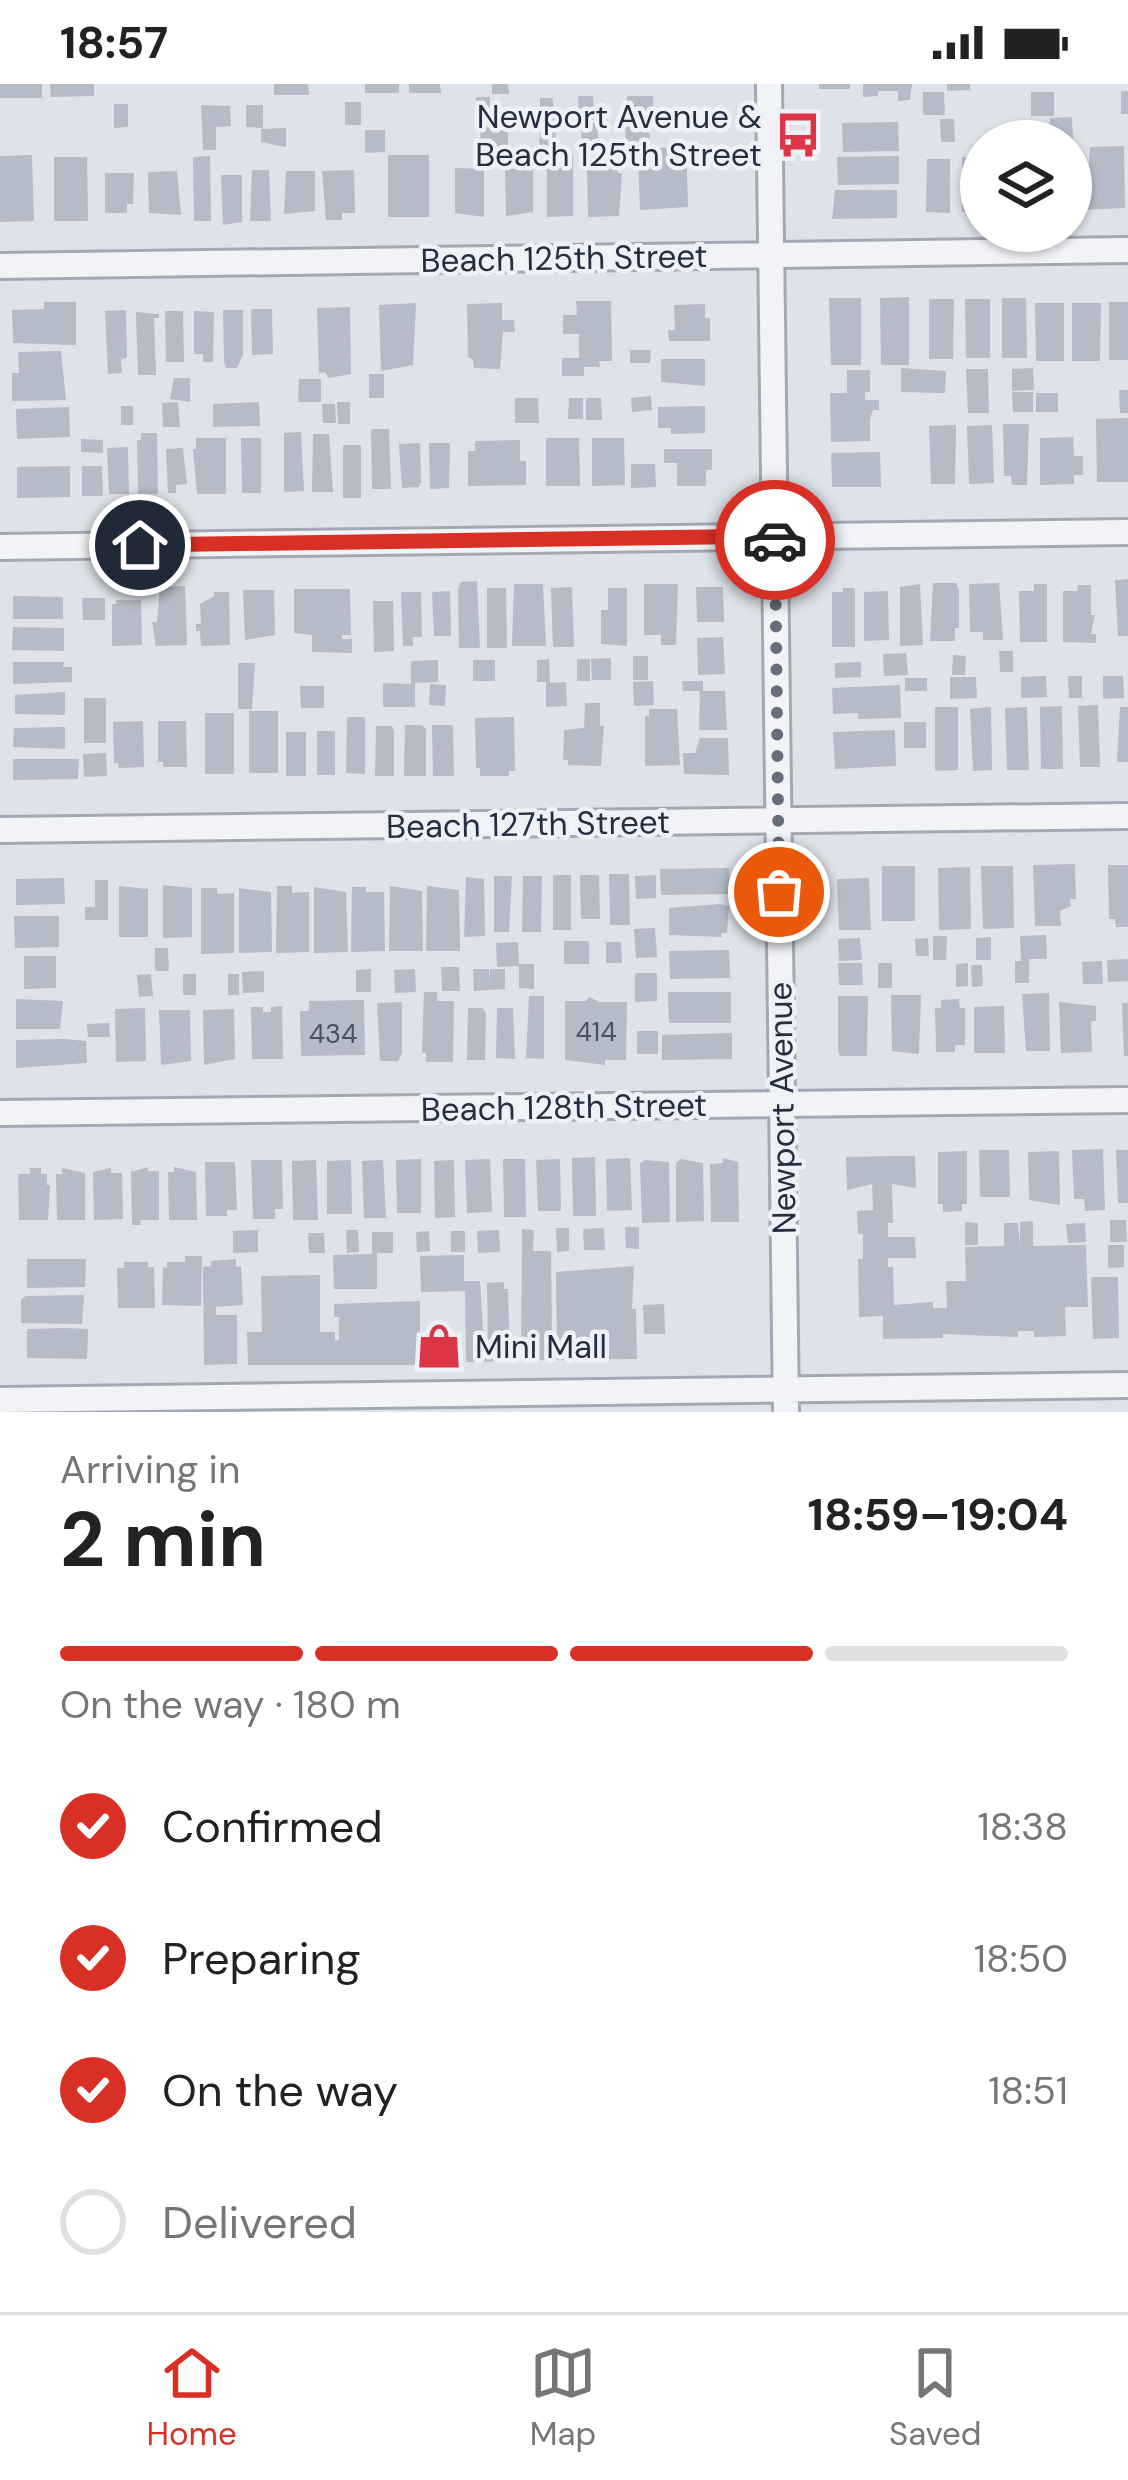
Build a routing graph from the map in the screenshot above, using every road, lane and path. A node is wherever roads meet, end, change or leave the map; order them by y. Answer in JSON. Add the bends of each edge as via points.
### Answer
{"nodes":[{"id":1,"x":769,"y":84,"type":"edge"},
{"id":2,"x":1128,"y":250,"type":"edge"},
{"id":3,"x":771,"y":255,"type":"junction"},
{"id":4,"x":0,"y":266,"type":"edge"},
{"id":5,"x":1128,"y":532,"type":"edge"},
{"id":6,"x":775,"y":536,"type":"junction"},
{"id":7,"x":0,"y":547,"type":"edge"},
{"id":8,"x":1128,"y":816,"type":"edge"},
{"id":9,"x":778,"y":821,"type":"junction"},
{"id":10,"x":0,"y":830,"type":"edge"},
{"id":11,"x":1128,"y":1100,"type":"edge"},
{"id":12,"x":782,"y":1105,"type":"junction"},
{"id":13,"x":0,"y":1113,"type":"edge"},
{"id":14,"x":1128,"y":1385,"type":"edge"},
{"id":15,"x":0,"y":1400,"type":"edge"},
{"id":16,"x":786,"y":1401,"type":"edge"}],
"edges":[{"from":1,"to":3,"type":"street","name":"Newport Avenue"},
{"from":2,"to":3,"type":"street","name":"Beach 125th Street"},
{"from":3,"to":4,"type":"street","name":"Beach 125th Street"},
{"from":3,"to":6,"type":"street","name":"Newport Avenue"},
{"from":5,"to":6,"type":"street"},
{"from":6,"to":7,"type":"street"},
{"from":6,"to":9,"type":"street","name":"Newport Avenue"},
{"from":8,"to":9,"type":"street","name":"Beach 127th Street"},
{"from":9,"to":10,"type":"street","name":"Beach 127th Street"},
{"from":9,"to":12,"type":"street","name":"Newport Avenue"},
{"from":11,"to":12,"type":"street","name":"Beach 128th Street"},
{"from":12,"to":13,"type":"street","name":"Beach 128th Street"},
{"from":12,"to":16,"type":"street","name":"Newport Avenue"},
{"from":14,"to":16,"type":"street"},
{"from":15,"to":16,"type":"street"}]}
